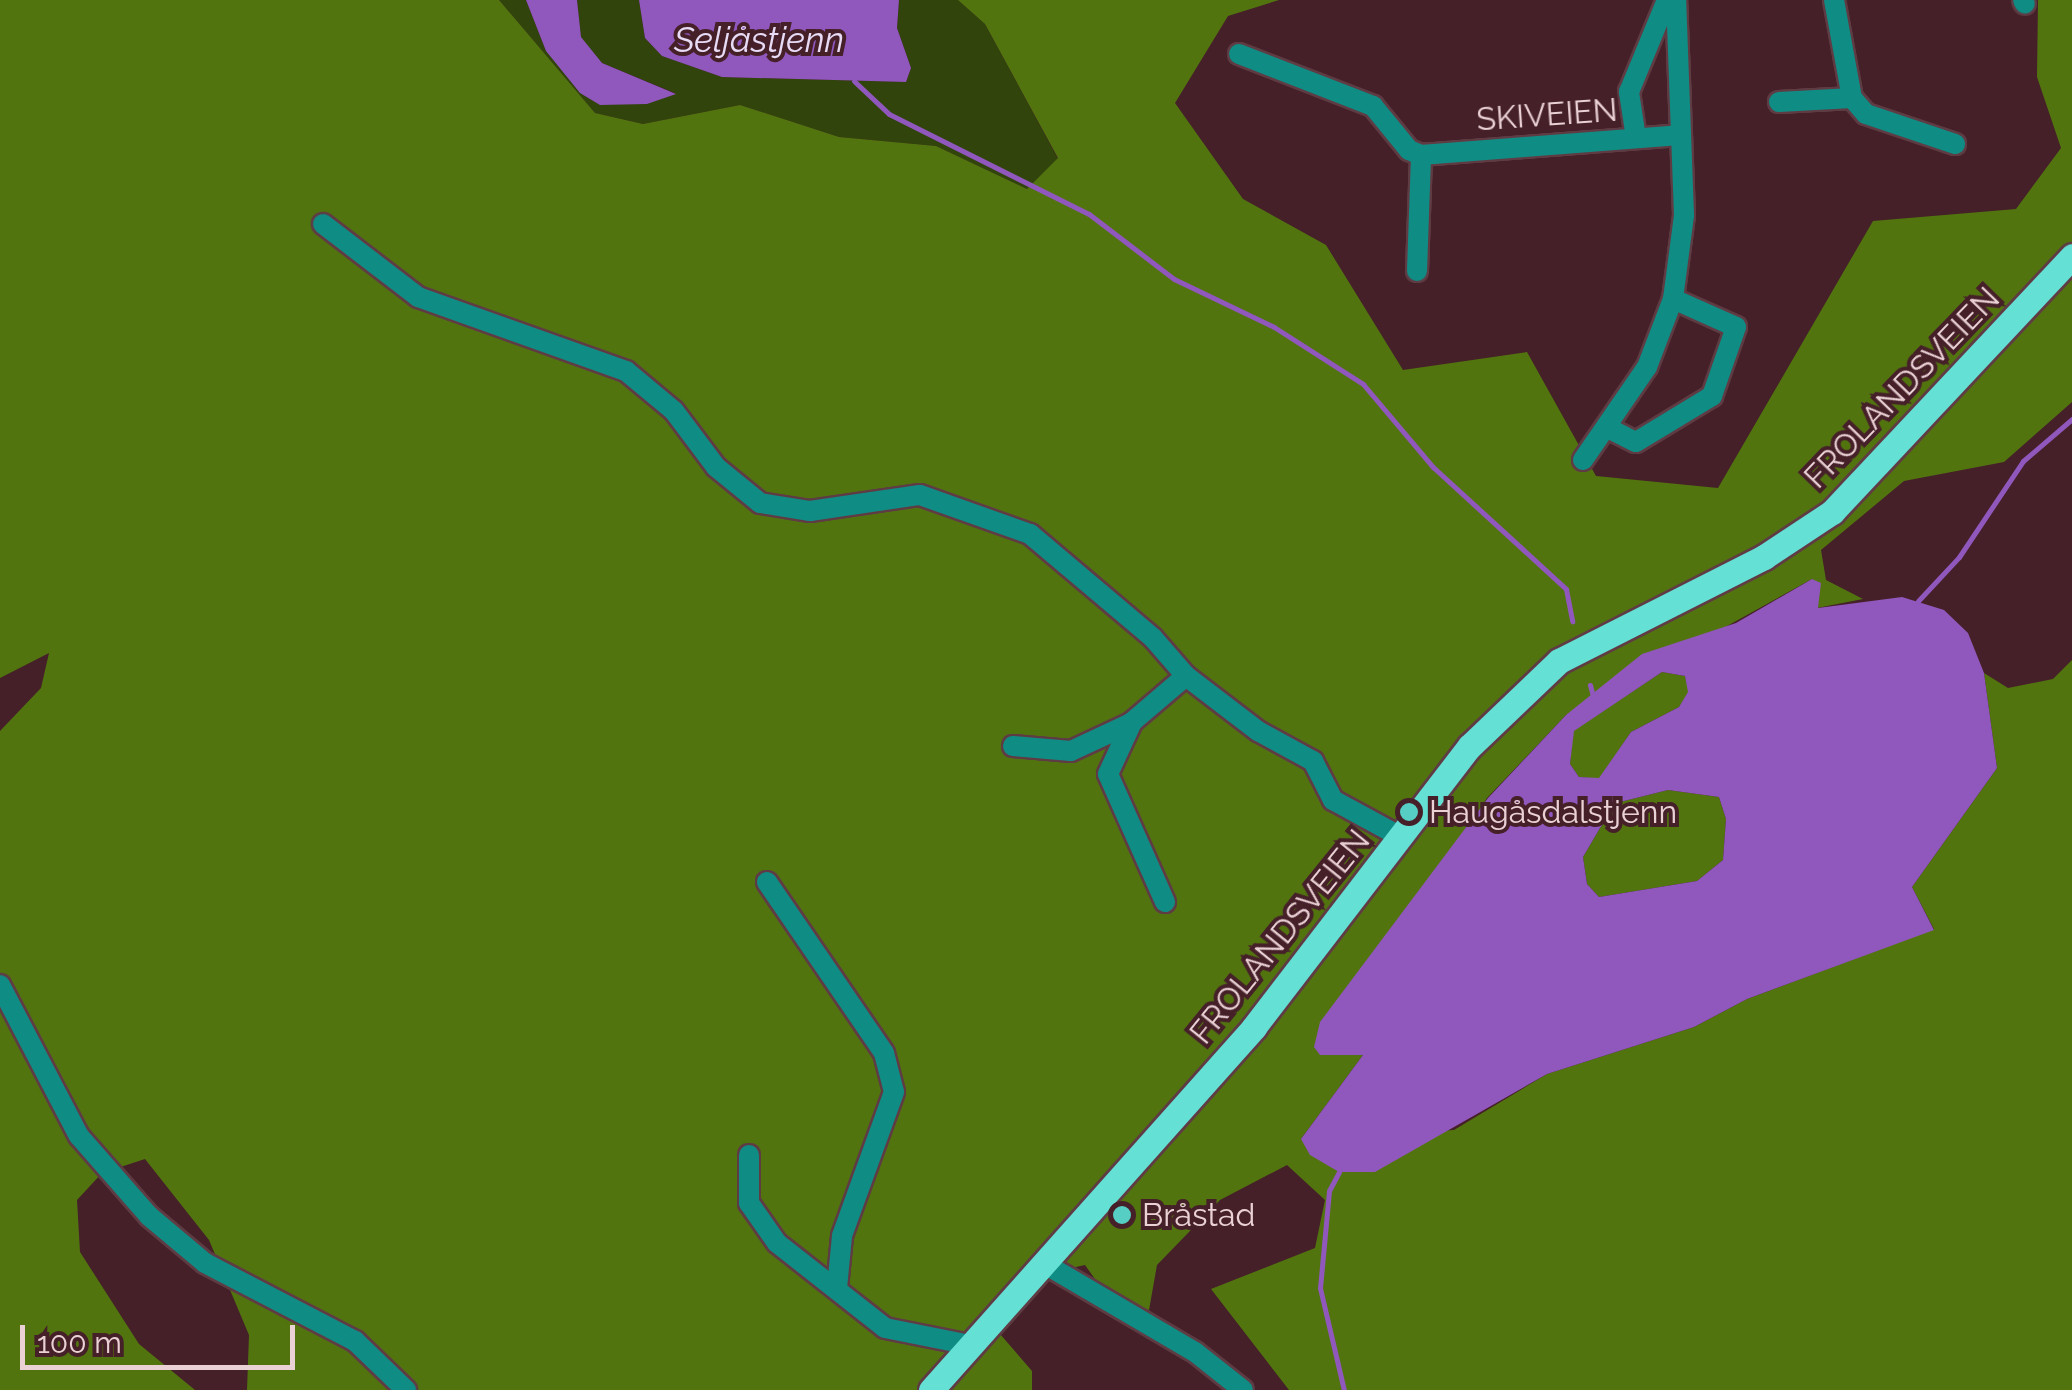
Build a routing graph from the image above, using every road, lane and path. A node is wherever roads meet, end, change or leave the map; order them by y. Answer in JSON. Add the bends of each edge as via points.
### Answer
{"nodes":[{"id":1,"x":1668,"y":0,"type":"edge"},
{"id":2,"x":1676,"y":0,"type":"edge"},
{"id":3,"x":1834,"y":0,"type":"edge"},
{"id":4,"x":1239,"y":54,"type":"dead end"},
{"id":5,"x":1852,"y":98,"type":"junction"},
{"id":6,"x":1779,"y":102,"type":"dead end"},
{"id":7,"x":1679,"y":134,"type":"junction"},
{"id":8,"x":1636,"y":138,"type":"junction"},
{"id":9,"x":1956,"y":144,"type":"dead end"},
{"id":10,"x":1420,"y":155,"type":"junction"},
{"id":11,"x":324,"y":224,"type":"dead end"},
{"id":12,"x":2072,"y":256,"type":"edge"},
{"id":13,"x":1417,"y":272,"type":"dead end"},
{"id":14,"x":1673,"y":299,"type":"junction"},
{"id":15,"x":1608,"y":428,"type":"junction"},
{"id":16,"x":1583,"y":460,"type":"dead end"},
{"id":17,"x":1186,"y":676,"type":"junction"},
{"id":18,"x":1132,"y":722,"type":"junction"},
{"id":19,"x":1012,"y":746,"type":"dead end"},
{"id":20,"x":1401,"y":837,"type":"junction"},
{"id":21,"x":767,"y":882,"type":"dead end"},
{"id":22,"x":1166,"y":902,"type":"dead end"},
{"id":23,"x":0,"y":985,"type":"edge"},
{"id":24,"x":749,"y":1155,"type":"dead end"},
{"id":25,"x":1045,"y":1264,"type":"junction"},
{"id":26,"x":837,"y":1288,"type":"junction"},
{"id":27,"x":970,"y":1346,"type":"junction"},
{"id":28,"x":406,"y":1390,"type":"edge"},
{"id":29,"x":932,"y":1390,"type":"edge"},
{"id":30,"x":1243,"y":1390,"type":"edge"}],
"edges":[{"from":1,"to":8,"type":"street","via":[[1630,92]]},
{"from":2,"to":7,"type":"street"},
{"from":3,"to":5,"type":"street"},
{"from":4,"to":10,"type":"street","via":[[1373,106],[1408,150]]},
{"from":5,"to":6,"type":"street"},
{"from":5,"to":9,"type":"street","via":[[1866,114]]},
{"from":7,"to":8,"type":"street","name":"SKIVEIEN"},
{"from":7,"to":14,"type":"street","via":[[1684,214]]},
{"from":8,"to":10,"type":"street","name":"SKIVEIEN"},
{"from":10,"to":13,"type":"street"},
{"from":11,"to":17,"type":"street","via":[[418,298],[626,371],[674,411],[716,467],[760,503],[810,511],[920,495],[1030,534],[1153,638]]},
{"from":12,"to":20,"type":"main road","name":"FROLANDSVEIEN","via":[[1832,512],[1764,557],[1559,661],[1470,746]]},
{"from":14,"to":15,"type":"street","via":[[1646,367]]},
{"from":14,"to":15,"type":"street","via":[[1736,327],[1712,396],[1636,442]]},
{"from":15,"to":16,"type":"street"},
{"from":17,"to":18,"type":"street"},
{"from":17,"to":20,"type":"street","via":[[1258,731],[1312,761],[1333,800]]},
{"from":18,"to":19,"type":"street","via":[[1071,751]]},
{"from":18,"to":22,"type":"street","via":[[1108,774]]},
{"from":20,"to":25,"type":"main road","name":"FROLANDSVEIEN","via":[[1254,1027]]},
{"from":21,"to":26,"type":"street","via":[[884,1053],[894,1092],[842,1236]]},
{"from":23,"to":28,"type":"street","via":[[79,1136],[148,1216],[206,1264],[355,1340]]},
{"from":24,"to":26,"type":"street","via":[[749,1203],[777,1242]]},
{"from":25,"to":27,"type":"main road","name":"FROLANDSVEIEN"},
{"from":25,"to":30,"type":"street","via":[[1195,1352]]},
{"from":26,"to":27,"type":"street","via":[[884,1328]]},
{"from":27,"to":29,"type":"main road","name":"FROLANDSVEIEN"}]}
